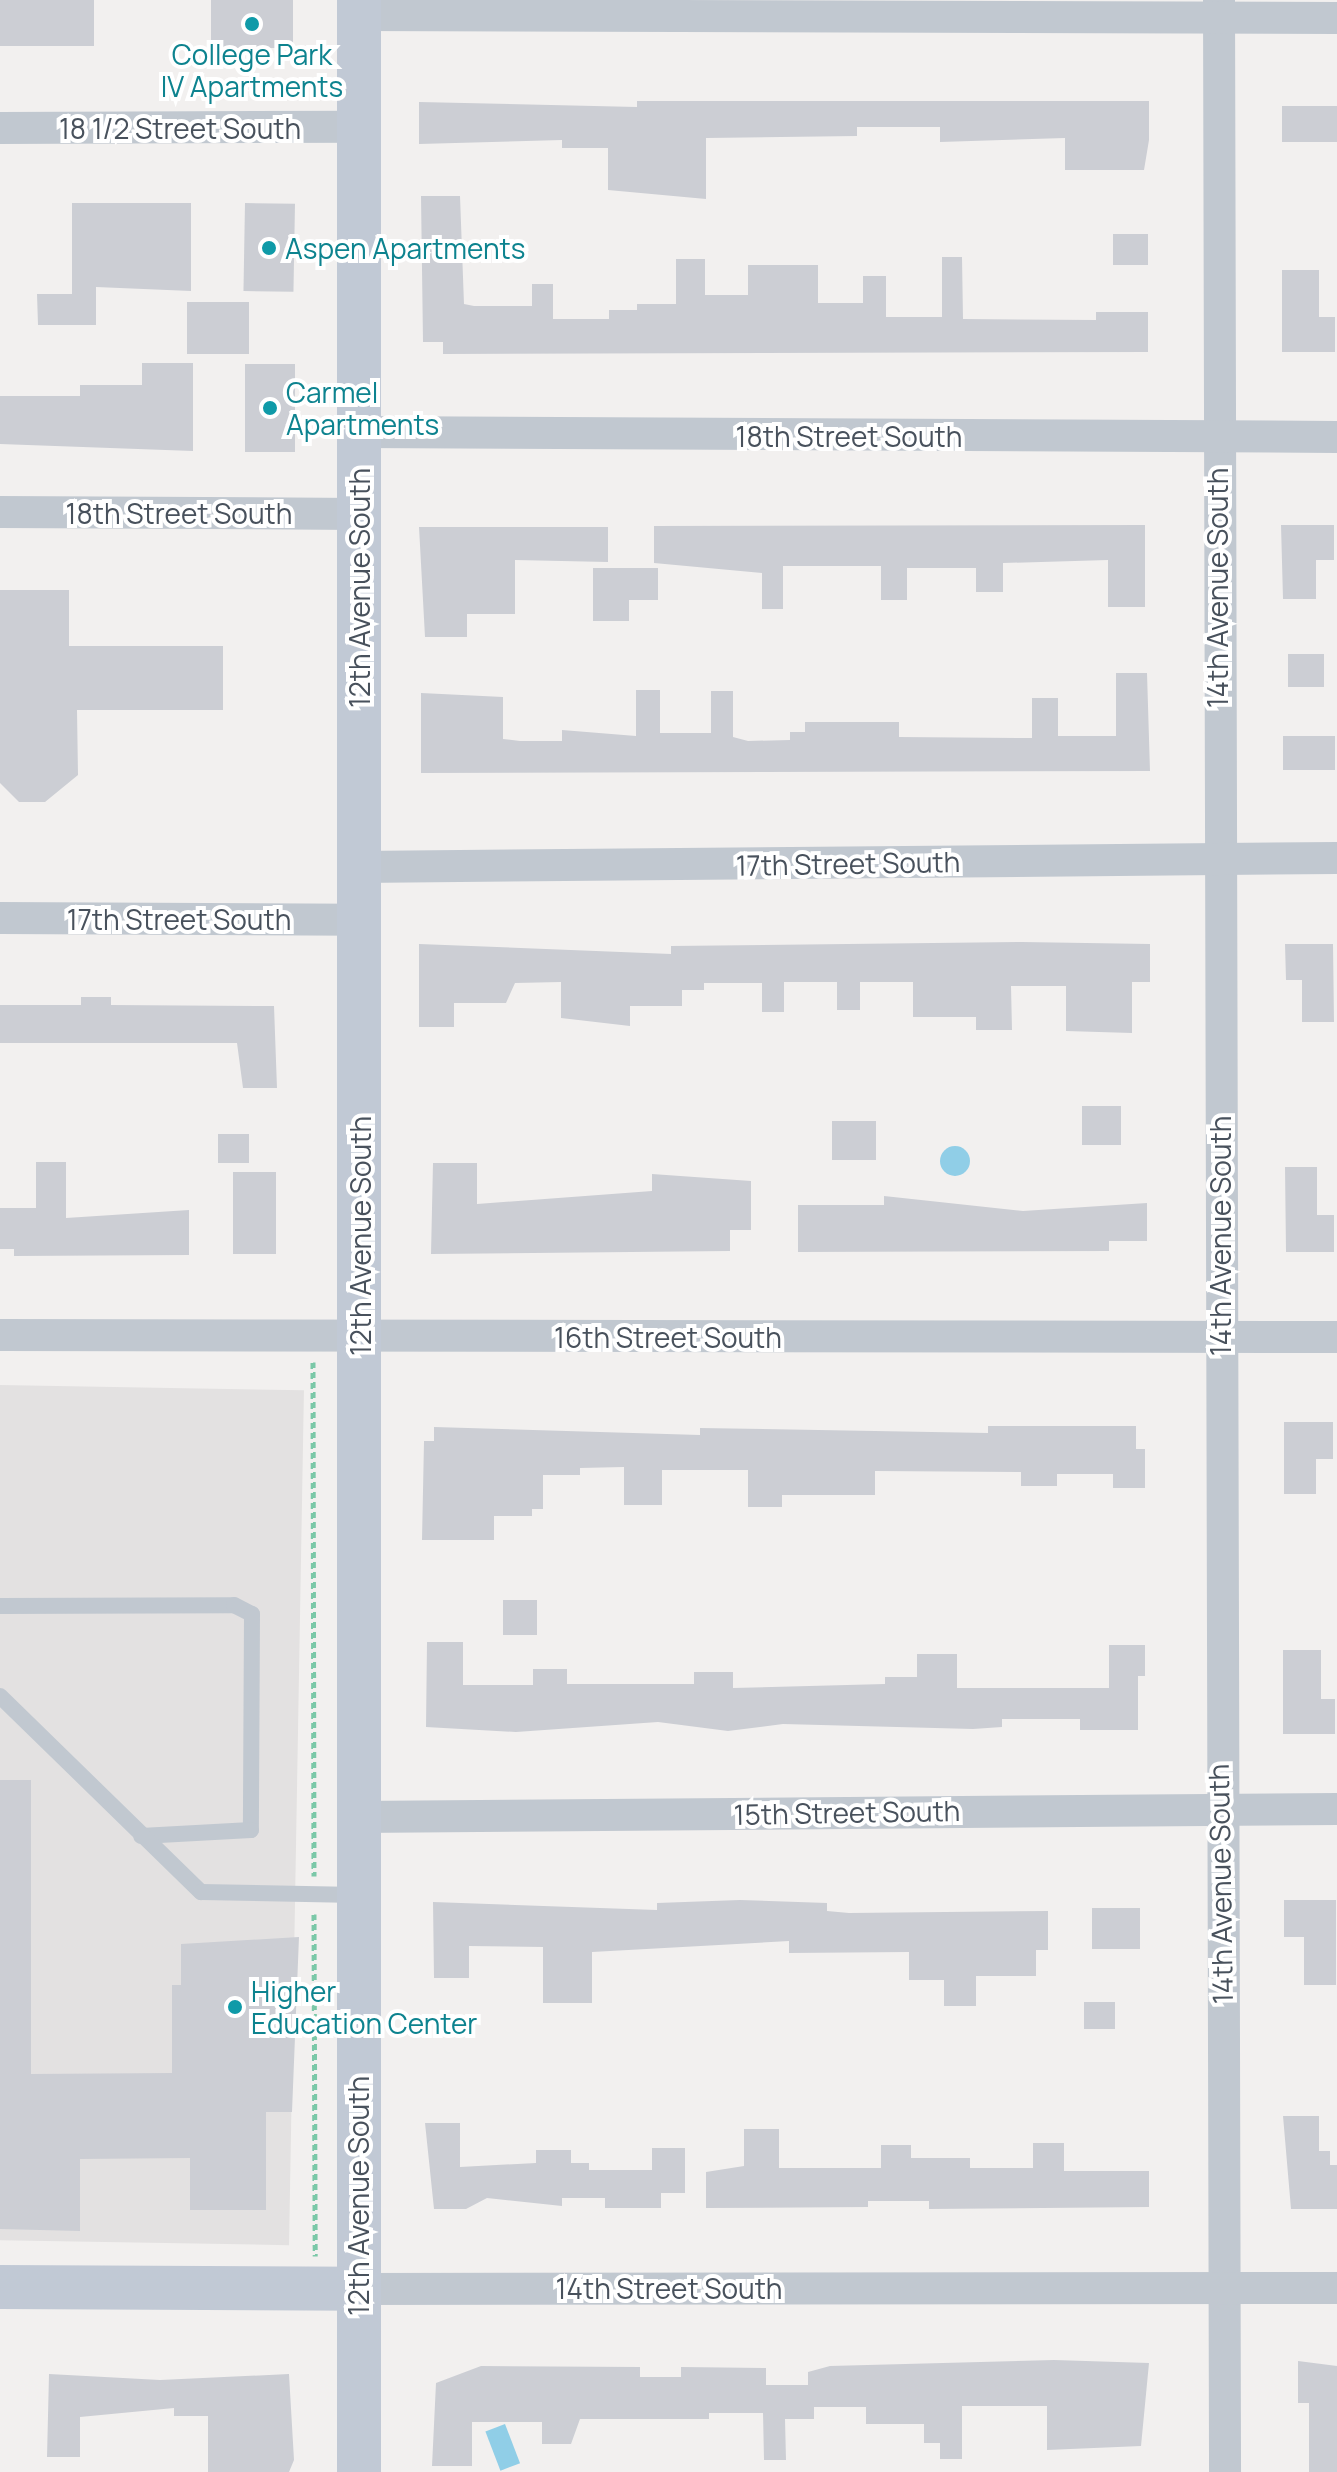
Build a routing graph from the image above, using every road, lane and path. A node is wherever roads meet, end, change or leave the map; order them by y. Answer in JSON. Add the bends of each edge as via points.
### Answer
{"nodes":[{"id":1,"x":359,"y":8,"type":"edge"},
{"id":2,"x":1219,"y":9,"type":"edge"},
{"id":3,"x":1337,"y":18,"type":"edge"},
{"id":4,"x":360,"y":127,"type":"junction"},
{"id":5,"x":0,"y":128,"type":"edge"},
{"id":6,"x":360,"y":432,"type":"junction"},
{"id":7,"x":1337,"y":437,"type":"edge"},
{"id":8,"x":1217,"y":438,"type":"junction"},
{"id":9,"x":0,"y":512,"type":"edge"},
{"id":10,"x":359,"y":514,"type":"junction"},
{"id":11,"x":1337,"y":858,"type":"edge"},
{"id":12,"x":1217,"y":859,"type":"junction"},
{"id":13,"x":358,"y":867,"type":"junction"},
{"id":14,"x":0,"y":918,"type":"edge"},
{"id":15,"x":358,"y":920,"type":"junction"},
{"id":16,"x":0,"y":1335,"type":"edge"},
{"id":17,"x":313,"y":1336,"type":"junction"},
{"id":18,"x":360,"y":1337,"type":"junction"},
{"id":19,"x":1337,"y":1337,"type":"edge"},
{"id":20,"x":1221,"y":1338,"type":"junction"},
{"id":21,"x":0,"y":1606,"type":"edge"},
{"id":22,"x":0,"y":1696,"type":"edge"},
{"id":23,"x":1219,"y":1809,"type":"junction"},
{"id":24,"x":1337,"y":1809,"type":"edge"},
{"id":25,"x":357,"y":1817,"type":"junction"},
{"id":26,"x":141,"y":1836,"type":"junction"},
{"id":27,"x":314,"y":1895,"type":"junction"},
{"id":28,"x":358,"y":1895,"type":"junction"},
{"id":29,"x":1225,"y":2286,"type":"junction"},
{"id":30,"x":0,"y":2287,"type":"edge"},
{"id":31,"x":1337,"y":2288,"type":"edge"},
{"id":32,"x":337,"y":2289,"type":"junction"},
{"id":33,"x":359,"y":2472,"type":"edge"},
{"id":34,"x":1225,"y":2472,"type":"edge"}],
"edges":[{"from":1,"to":2,"type":"street"},
{"from":1,"to":4,"type":"street","name":"12th Avenue South"},
{"from":2,"to":3,"type":"street"},
{"from":2,"to":8,"type":"street","name":"14th Avenue South"},
{"from":4,"to":5,"type":"street","name":"18 1/2 Street South"},
{"from":4,"to":6,"type":"street","name":"12th Avenue South"},
{"from":6,"to":8,"type":"street","name":"18th Street South"},
{"from":6,"to":10,"type":"street","name":"12th Avenue South"},
{"from":7,"to":8,"type":"street","name":"18th Street South"},
{"from":8,"to":12,"type":"street","name":"14th Avenue South"},
{"from":9,"to":10,"type":"street","name":"18th Street South"},
{"from":10,"to":13,"type":"street","name":"12th Avenue South"},
{"from":11,"to":12,"type":"street","name":"17th Street South"},
{"from":12,"to":13,"type":"street","name":"17th Street South"},
{"from":12,"to":20,"type":"street","name":"14th Avenue South"},
{"from":13,"to":15,"type":"street","name":"12th Avenue South"},
{"from":14,"to":15,"type":"street","name":"17th Street South"},
{"from":15,"to":18,"type":"street","name":"12th Avenue South"},
{"from":16,"to":17,"type":"street","name":"16th Street South"},
{"from":17,"to":18,"type":"street","name":"16th Street South"},
{"from":17,"to":27,"type":"path"},
{"from":18,"to":20,"type":"street","name":"16th Street South"},
{"from":18,"to":25,"type":"street","name":"12th Avenue South"},
{"from":19,"to":20,"type":"street","name":"16th Street South"},
{"from":20,"to":23,"type":"street","name":"14th Avenue South"},
{"from":21,"to":26,"type":"lane","via":[[234,1605],[252,1614],[251,1830]]},
{"from":22,"to":26,"type":"lane"},
{"from":23,"to":24,"type":"street","name":"15th Street South"},
{"from":23,"to":25,"type":"street","name":"15th Street South"},
{"from":23,"to":29,"type":"street","name":"14th Avenue South"},
{"from":25,"to":28,"type":"street","name":"12th Avenue South"},
{"from":26,"to":27,"type":"lane","via":[[209,1895]]},
{"from":27,"to":28,"type":"lane"},
{"from":27,"to":32,"type":"path"},
{"from":28,"to":32,"type":"street","name":"12th Avenue South"},
{"from":29,"to":31,"type":"street","name":"14th Street South"},
{"from":29,"to":32,"type":"street","name":"14th Street South"},
{"from":29,"to":34,"type":"street","name":"14th Avenue South"},
{"from":30,"to":32,"type":"street","name":"14th Street South"},
{"from":32,"to":33,"type":"street","name":"12th Avenue South"}]}
